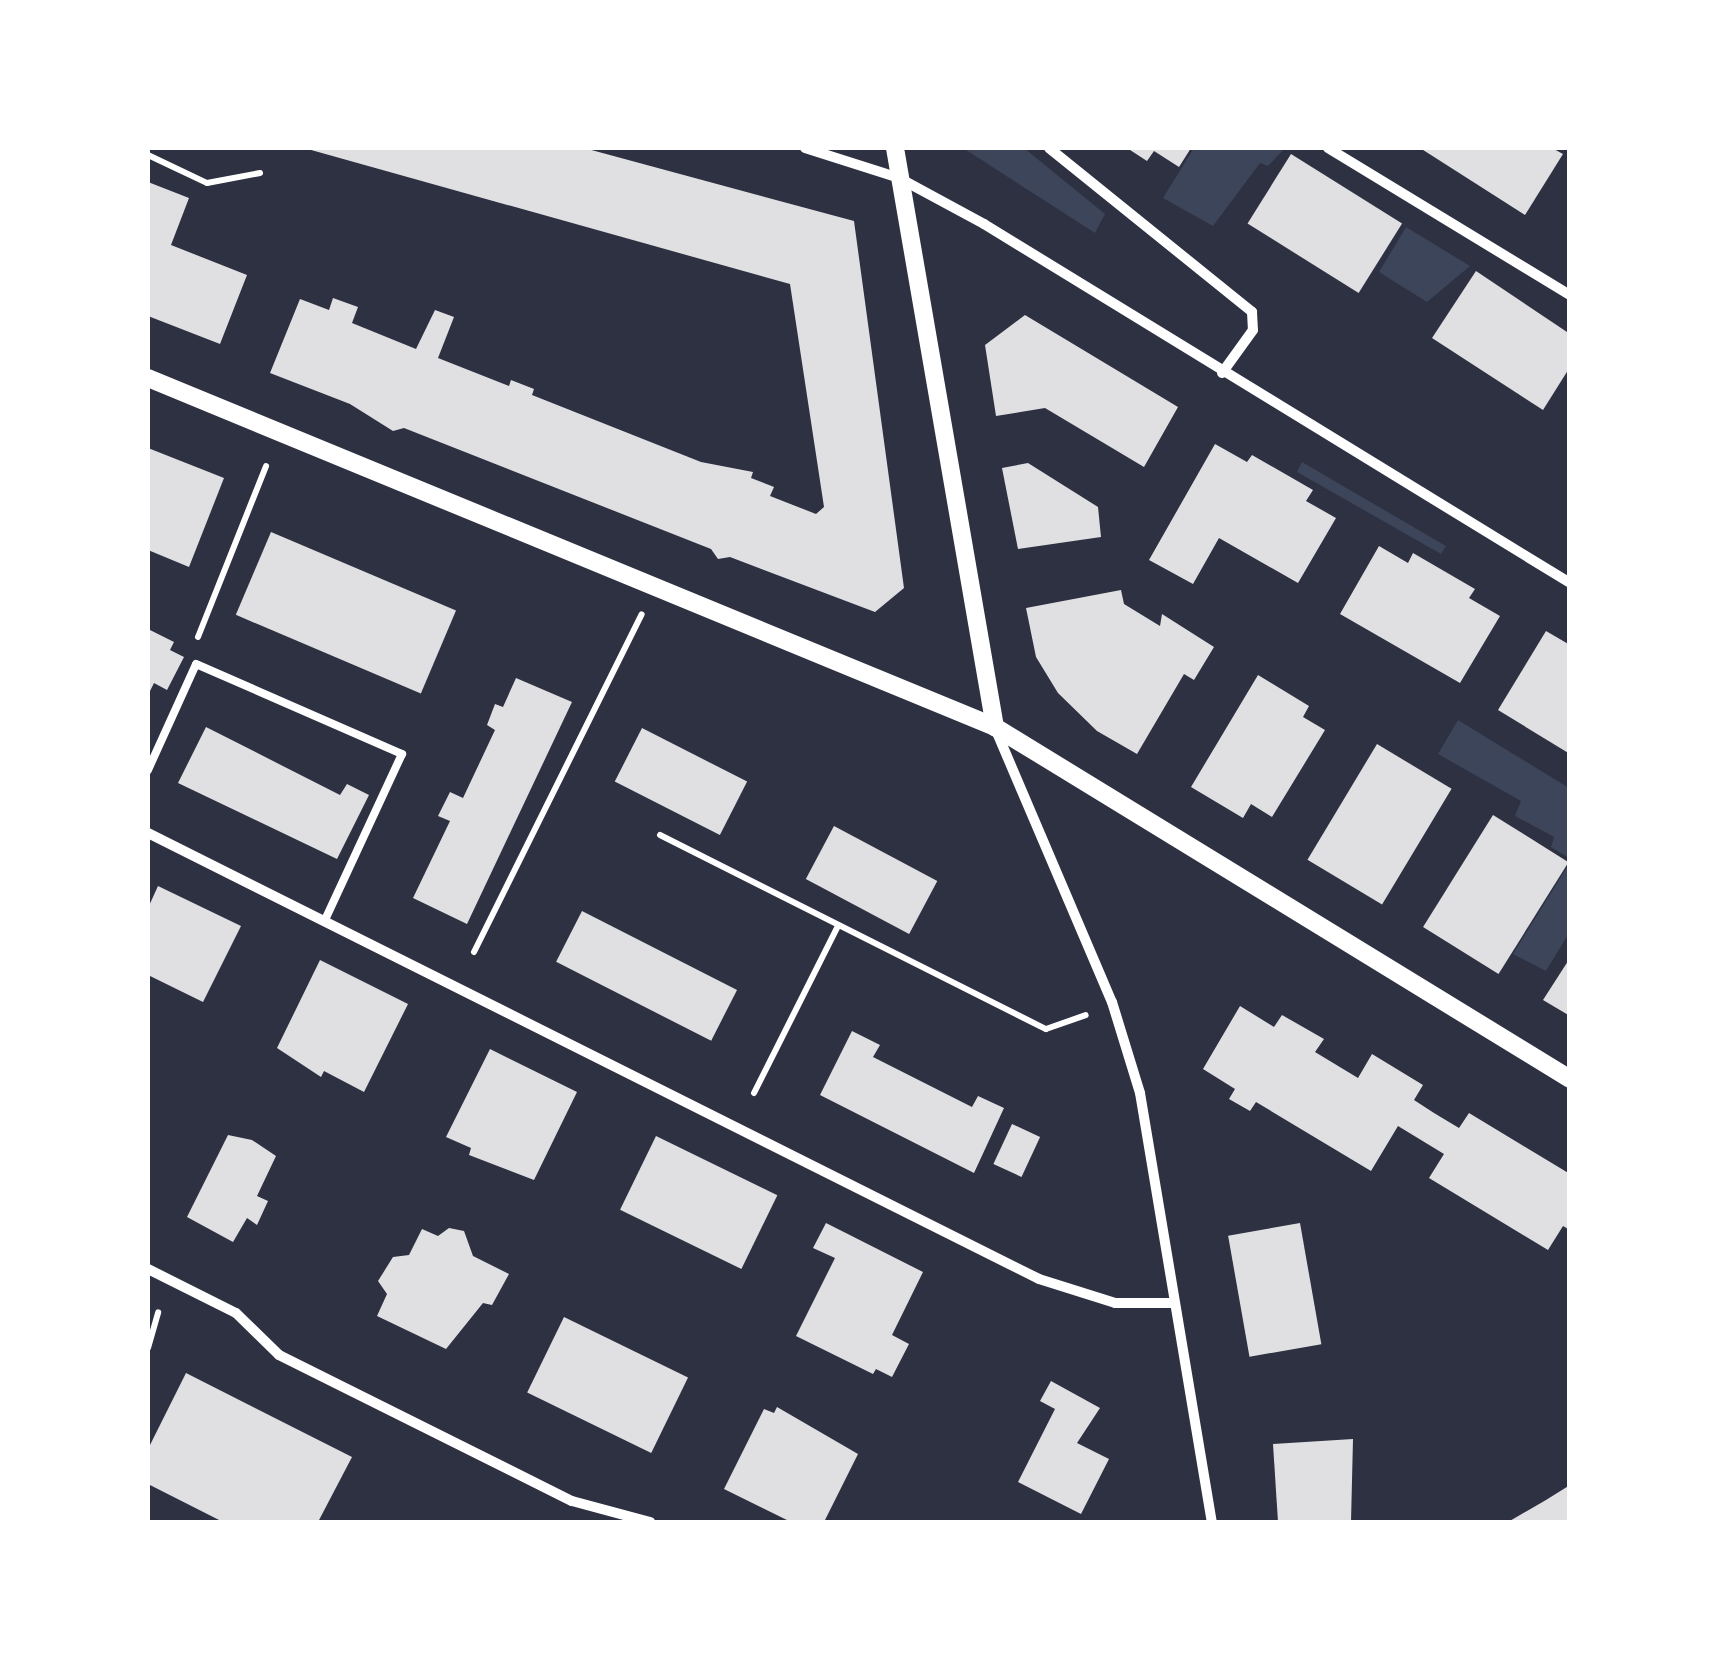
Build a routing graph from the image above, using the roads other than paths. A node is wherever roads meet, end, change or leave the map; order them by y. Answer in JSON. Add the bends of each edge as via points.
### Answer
{"nodes":[{"id":1,"x":805,"y":148,"type":"edge"},
{"id":2,"x":896,"y":148,"type":"edge"},
{"id":3,"x":1049,"y":148,"type":"edge"},
{"id":4,"x":1328,"y":148,"type":"edge"},
{"id":5,"x":899,"y":178,"type":"junction"},
{"id":6,"x":1570,"y":295,"type":"edge"},
{"id":7,"x":1222,"y":373,"type":"junction"},
{"id":8,"x":148,"y":378,"type":"edge"},
{"id":9,"x":1570,"y":583,"type":"edge"},
{"id":10,"x":995,"y":726,"type":"junction"},
{"id":11,"x":148,"y":770,"type":"edge"},
{"id":12,"x":148,"y":833,"type":"edge"},
{"id":13,"x":326,"y":920,"type":"junction"},
{"id":14,"x":1570,"y":1079,"type":"edge"},
{"id":15,"x":148,"y":1268,"type":"edge"},
{"id":16,"x":1174,"y":1303,"type":"junction"},
{"id":17,"x":650,"y":1522,"type":"edge"},
{"id":18,"x":1212,"y":1522,"type":"edge"}],
"edges":[{"from":1,"to":5,"type":"street"},
{"from":2,"to":5,"type":"street"},
{"from":3,"to":7,"type":"street","via":[[1252,312],[1253,330]]},
{"from":4,"to":6,"type":"street"},
{"from":5,"to":7,"type":"street"},
{"from":5,"to":10,"type":"street"},
{"from":7,"to":9,"type":"street"},
{"from":8,"to":10,"type":"street"},
{"from":10,"to":14,"type":"street"},
{"from":10,"to":16,"type":"street","via":[[1118,1020],[1140,1093]]},
{"from":11,"to":13,"type":"lane","via":[[196,664],[402,754]]},
{"from":12,"to":13,"type":"street"},
{"from":13,"to":16,"type":"street","via":[[1039,1279],[1114,1303]]},
{"from":15,"to":17,"type":"street","via":[[236,1313],[296,1364],[572,1501]]},
{"from":16,"to":18,"type":"street"}]}
